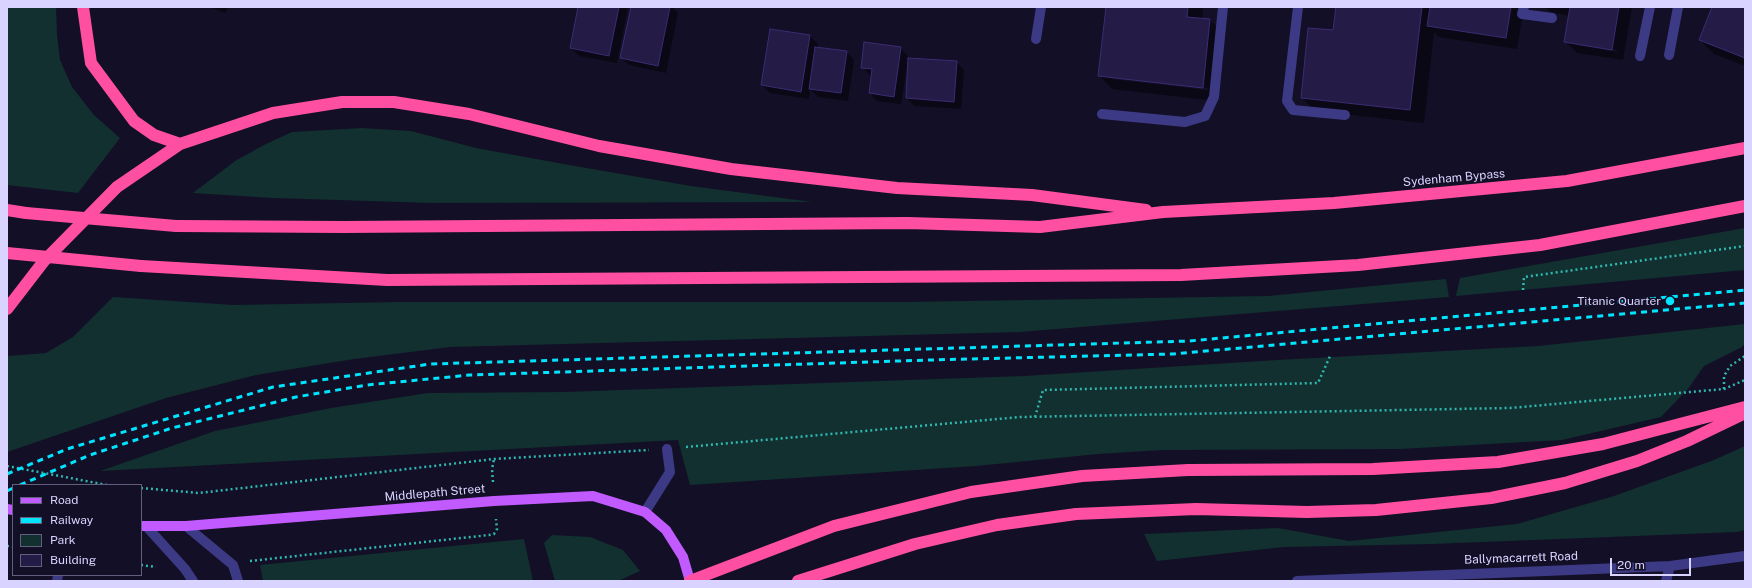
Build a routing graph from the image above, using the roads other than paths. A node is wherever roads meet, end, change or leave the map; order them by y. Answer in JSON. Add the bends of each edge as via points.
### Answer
{"nodes":[{"id":1,"x":83,"y":7,"type":"edge"},
{"id":2,"x":1041,"y":7,"type":"edge"},
{"id":3,"x":1223,"y":7,"type":"edge"},
{"id":4,"x":1298,"y":7,"type":"edge"},
{"id":5,"x":1524,"y":7,"type":"edge"},
{"id":6,"x":1650,"y":7,"type":"edge"},
{"id":7,"x":1678,"y":7,"type":"edge"},
{"id":8,"x":1552,"y":18,"type":"dead end"},
{"id":9,"x":1036,"y":39,"type":"dead end"},
{"id":10,"x":1669,"y":55,"type":"dead end"},
{"id":11,"x":1640,"y":56,"type":"dead end"},
{"id":12,"x":1102,"y":114,"type":"dead end"},
{"id":13,"x":1345,"y":115,"type":"dead end"},
{"id":14,"x":180,"y":144,"type":"junction"},
{"id":15,"x":1745,"y":148,"type":"edge"},
{"id":16,"x":1745,"y":206,"type":"edge"},
{"id":17,"x":7,"y":210,"type":"edge"},
{"id":18,"x":1163,"y":212,"type":"junction"},
{"id":19,"x":7,"y":253,"type":"edge"},
{"id":20,"x":7,"y":309,"type":"edge"},
{"id":21,"x":1745,"y":407,"type":"edge"},
{"id":22,"x":1745,"y":413,"type":"edge"},
{"id":23,"x":667,"y":449,"type":"road end"},
{"id":24,"x":645,"y":512,"type":"junction"},
{"id":25,"x":144,"y":526,"type":"edge"},
{"id":26,"x":186,"y":526,"type":"junction"},
{"id":27,"x":1745,"y":556,"type":"edge"},
{"id":28,"x":1670,"y":566,"type":"junction"},
{"id":29,"x":192,"y":581,"type":"edge"},
{"id":30,"x":238,"y":581,"type":"edge"},
{"id":31,"x":690,"y":581,"type":"edge"},
{"id":32,"x":798,"y":581,"type":"edge"},
{"id":33,"x":1298,"y":581,"type":"edge"},
{"id":34,"x":1302,"y":581,"type":"edge"},
{"id":35,"x":1666,"y":581,"type":"edge"}],
"edges":[{"from":1,"to":14,"type":"highway","via":[[91,63],[134,121],[154,135]]},
{"from":2,"to":9,"type":"street"},
{"from":3,"to":12,"type":"street","via":[[1214,98],[1205,116],[1185,122]]},
{"from":4,"to":13,"type":"street","via":[[1287,101],[1293,110]]},
{"from":5,"to":8,"type":"street","via":[[1522,14]]},
{"from":6,"to":11,"type":"street"},
{"from":7,"to":10,"type":"street"},
{"from":14,"to":18,"type":"highway","via":[[273,113],[342,102],[394,102],[469,114],[598,146],[731,169],[897,188],[1032,195]]},
{"from":14,"to":20,"type":"highway","via":[[117,186],[44,261]]},
{"from":15,"to":18,"type":"highway","name":"Sydenham Bypass","via":[[1567,181],[1334,203]]},
{"from":16,"to":19,"type":"highway","bridge":true,"via":[[1540,245],[1358,265],[1181,275],[387,280],[141,266]]},
{"from":17,"to":18,"type":"highway","bridge":true,"via":[[176,226],[351,227],[908,223],[1040,227]]},
{"from":21,"to":31,"type":"highway","via":[[1603,444],[1498,462],[1373,469],[1188,470],[1082,476],[971,492],[834,526]]},
{"from":22,"to":32,"type":"highway","via":[[1687,441],[1637,460],[1565,483],[1491,498],[1376,510],[1307,512],[1196,509],[1076,514],[996,525],[916,544]]},
{"from":23,"to":24,"type":"street","via":[[670,472]]},
{"from":24,"to":26,"type":"main road","name":"Middlepath Street","via":[[593,496],[560,497],[494,500]]},
{"from":24,"to":31,"type":"main road","name":"Middlepath Street","via":[[666,530],[683,557]]},
{"from":25,"to":26,"type":"main road","name":"Middlepath Street"},
{"from":25,"to":29,"type":"street","via":[[185,569]]},
{"from":26,"to":30,"type":"street","via":[[233,565]]},
{"from":27,"to":28,"type":"street","name":"Ballymacarrett Road"},
{"from":28,"to":34,"type":"street","name":"Ballymacarrett Road"},
{"from":28,"to":35,"type":"street"},
{"from":33,"to":34,"type":"street","name":"Ballymacarrett Road"}]}
